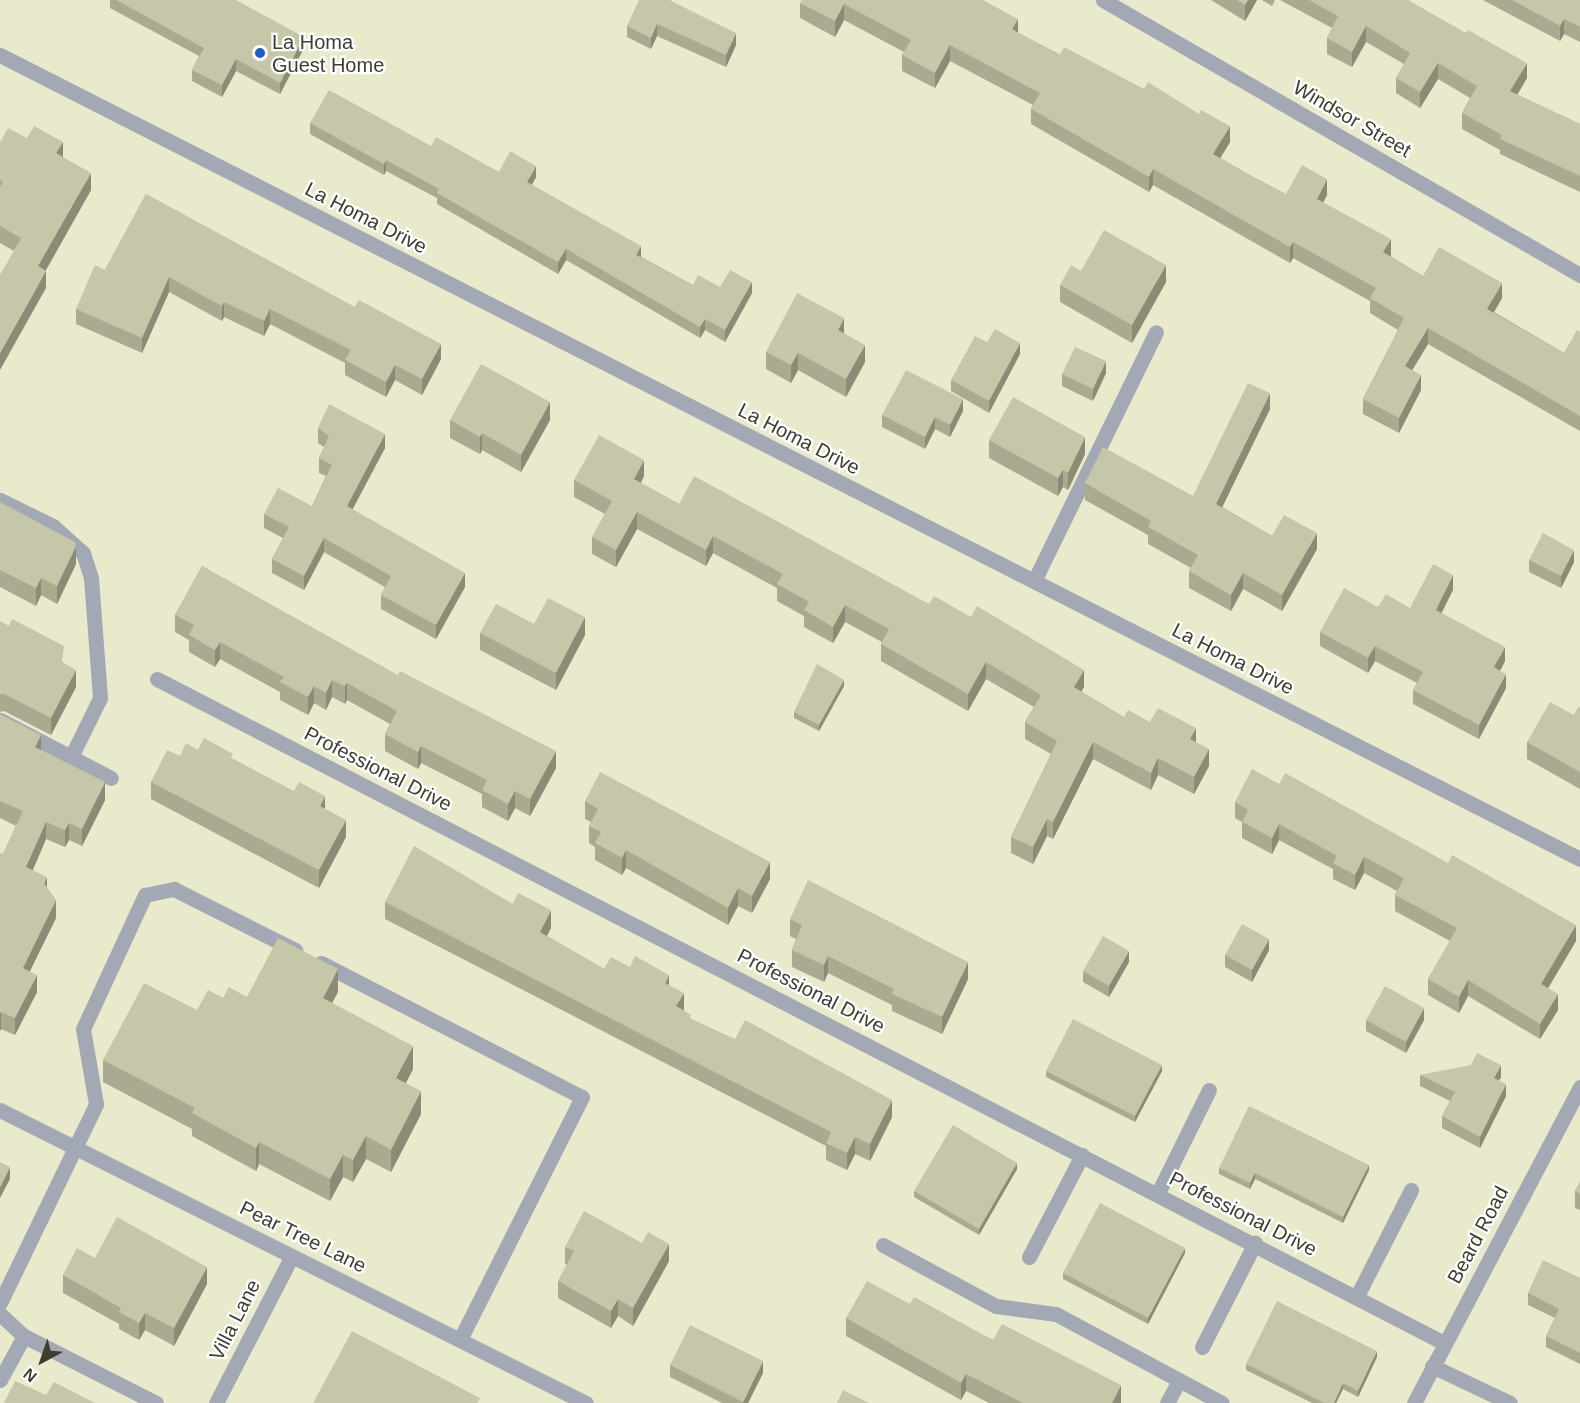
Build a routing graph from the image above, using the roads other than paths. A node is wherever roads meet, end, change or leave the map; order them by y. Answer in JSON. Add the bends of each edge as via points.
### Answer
{"nodes":[{"id":1,"x":1106,"y":1,"type":"edge"},
{"id":2,"x":0,"y":55,"type":"edge"},
{"id":3,"x":1580,"y":275,"type":"edge"},
{"id":4,"x":1156,"y":332,"type":"dead end"},
{"id":5,"x":0,"y":500,"type":"edge"},
{"id":6,"x":1034,"y":581,"type":"junction"},
{"id":7,"x":158,"y":679,"type":"dead end"},
{"id":8,"x":0,"y":720,"type":"edge"},
{"id":9,"x":71,"y":757,"type":"junction"},
{"id":10,"x":111,"y":778,"type":"dead end"},
{"id":11,"x":1580,"y":859,"type":"edge"},
{"id":12,"x":1580,"y":1087,"type":"edge"},
{"id":13,"x":1209,"y":1090,"type":"dead end"},
{"id":14,"x":0,"y":1110,"type":"edge"},
{"id":15,"x":75,"y":1146,"type":"junction"},
{"id":16,"x":1082,"y":1155,"type":"junction"},
{"id":17,"x":1411,"y":1190,"type":"dead end"},
{"id":18,"x":1158,"y":1193,"type":"junction"},
{"id":19,"x":1255,"y":1243,"type":"junction"},
{"id":20,"x":883,"y":1245,"type":"dead end"},
{"id":21,"x":292,"y":1257,"type":"junction"},
{"id":22,"x":1029,"y":1257,"type":"dead end"},
{"id":23,"x":1357,"y":1296,"type":"junction"},
{"id":24,"x":0,"y":1303,"type":"edge"},
{"id":25,"x":0,"y":1314,"type":"edge"},
{"id":26,"x":24,"y":1336,"type":"junction"},
{"id":27,"x":461,"y":1338,"type":"junction"},
{"id":28,"x":1444,"y":1343,"type":"junction"},
{"id":29,"x":1202,"y":1347,"type":"dead end"},
{"id":30,"x":1432,"y":1366,"type":"junction"},
{"id":31,"x":0,"y":1380,"type":"edge"},
{"id":32,"x":1179,"y":1380,"type":"junction"},
{"id":33,"x":156,"y":1403,"type":"edge"},
{"id":34,"x":216,"y":1403,"type":"edge"},
{"id":35,"x":586,"y":1403,"type":"edge"},
{"id":36,"x":1167,"y":1403,"type":"edge"},
{"id":37,"x":1222,"y":1403,"type":"edge"},
{"id":38,"x":1414,"y":1403,"type":"edge"},
{"id":39,"x":1510,"y":1403,"type":"edge"}],
"edges":[{"from":1,"to":3,"type":"street","name":"Windsor Street"},
{"from":2,"to":6,"type":"street","name":"La Homa Drive"},
{"from":4,"to":6,"type":"street"},
{"from":5,"to":9,"type":"street","via":[[61,533],[83,552],[91,578],[100,698]]},
{"from":6,"to":11,"type":"street","name":"La Homa Drive"},
{"from":7,"to":16,"type":"street","name":"Professional Drive"},
{"from":8,"to":9,"type":"street"},
{"from":9,"to":10,"type":"street"},
{"from":12,"to":28,"type":"street","name":"Beard Road"},
{"from":13,"to":18,"type":"street"},
{"from":14,"to":15,"type":"street","name":"Pear Tree Lane"},
{"from":15,"to":21,"type":"street","name":"Pear Tree Lane"},
{"from":15,"to":24,"type":"street"},
{"from":15,"to":27,"type":"street","via":[[96,1104],[83,1029],[145,895],[174,889],[582,1097]]},
{"from":16,"to":18,"type":"street","name":"Professional Drive"},
{"from":16,"to":22,"type":"street"},
{"from":17,"to":23,"type":"street"},
{"from":18,"to":19,"type":"street","name":"Professional Drive"},
{"from":19,"to":23,"type":"street","name":"Professional Drive"},
{"from":19,"to":29,"type":"street"},
{"from":20,"to":32,"type":"street","via":[[996,1306],[1056,1314]]},
{"from":21,"to":27,"type":"street","name":"Pear Tree Lane"},
{"from":21,"to":34,"type":"street","name":"Villa Lane"},
{"from":23,"to":28,"type":"street","name":"Professional Drive"},
{"from":25,"to":26,"type":"street"},
{"from":26,"to":31,"type":"street"},
{"from":26,"to":33,"type":"street"},
{"from":27,"to":35,"type":"street","name":"Pear Tree Lane"},
{"from":28,"to":30,"type":"street","name":"Beard Road"},
{"from":30,"to":38,"type":"street","name":"Beard Road"},
{"from":30,"to":39,"type":"street"},
{"from":32,"to":36,"type":"street"},
{"from":32,"to":37,"type":"street"}]}
